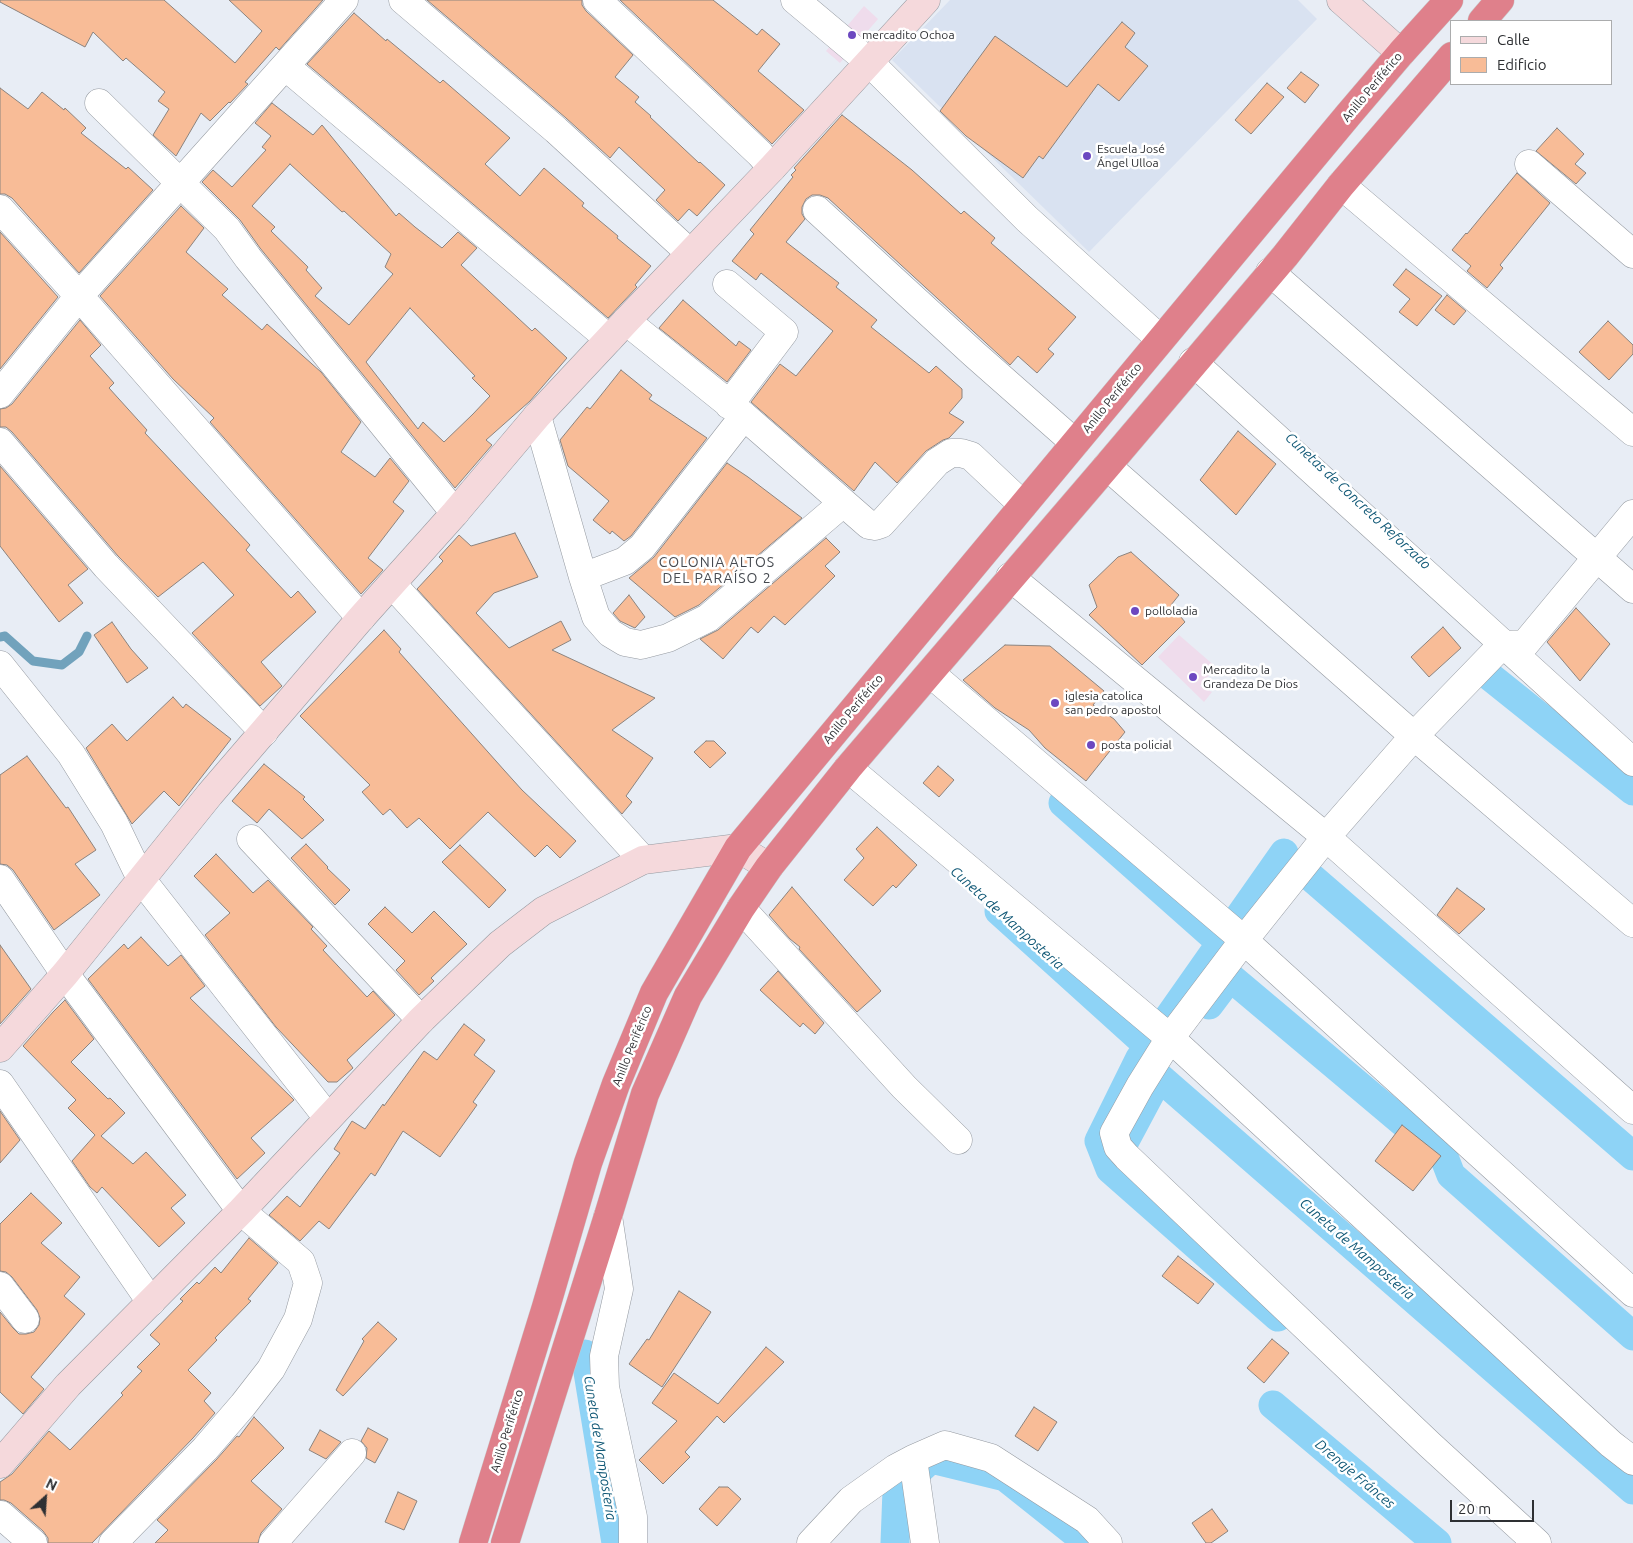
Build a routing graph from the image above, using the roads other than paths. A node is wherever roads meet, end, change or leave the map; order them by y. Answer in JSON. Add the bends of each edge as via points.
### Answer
{"nodes":[{"id":1,"x":344,"y":0,"type":"edge"},
{"id":2,"x":402,"y":0,"type":"edge"},
{"id":3,"x":597,"y":0,"type":"edge"},
{"id":4,"x":795,"y":0,"type":"edge"},
{"id":5,"x":926,"y":0,"type":"edge"},
{"id":6,"x":1341,"y":0,"type":"edge"},
{"id":7,"x":1449,"y":0,"type":"edge"},
{"id":8,"x":1500,"y":0,"type":"edge"},
{"id":9,"x":1483,"y":20,"type":"edge"},
{"id":10,"x":1401,"y":53,"type":"junction"},
{"id":11,"x":1450,"y":58,"type":"edge"},
{"id":12,"x":868,"y":62,"type":"junction"},
{"id":13,"x":285,"y":66,"type":"junction"},
{"id":14,"x":99,"y":103,"type":"dead end"},
{"id":15,"x":1529,"y":164,"type":"dead end"},
{"id":16,"x":772,"y":168,"type":"junction"},
{"id":17,"x":182,"y":183,"type":"junction"},
{"id":18,"x":1341,"y":185,"type":"junction"},
{"id":19,"x":0,"y":209,"type":"edge"},
{"id":20,"x":818,"y":210,"type":"dead end"},
{"id":21,"x":690,"y":253,"type":"junction"},
{"id":22,"x":1633,"y":254,"type":"edge"},
{"id":23,"x":1270,"y":272,"type":"junction"},
{"id":24,"x":727,"y":284,"type":"dead end"},
{"id":25,"x":80,"y":296,"type":"junction"},
{"id":26,"x":617,"y":330,"type":"junction"},
{"id":27,"x":1160,"y":339,"type":"junction"},
{"id":28,"x":1193,"y":362,"type":"junction"},
{"id":29,"x":0,"y":394,"type":"edge"},
{"id":30,"x":736,"y":410,"type":"junction"},
{"id":31,"x":537,"y":416,"type":"junction"},
{"id":32,"x":1633,"y":432,"type":"edge"},
{"id":33,"x":0,"y":442,"type":"edge"},
{"id":34,"x":1075,"y":443,"type":"junction"},
{"id":35,"x":1107,"y":466,"type":"junction"},
{"id":36,"x":843,"y":503,"type":"junction"},
{"id":37,"x":1023,"y":505,"type":"junction"},
{"id":38,"x":454,"y":513,"type":"junction"},
{"id":39,"x":1633,"y":514,"type":"edge"},
{"id":40,"x":1597,"y":556,"type":"junction"},
{"id":41,"x":583,"y":577,"type":"junction"},
{"id":42,"x":1010,"y":577,"type":"junction"},
{"id":43,"x":392,"y":584,"type":"junction"},
{"id":44,"x":1633,"y":589,"type":"edge"},
{"id":45,"x":360,"y":618,"type":"junction"},
{"id":46,"x":1502,"y":645,"type":"junction"},
{"id":47,"x":1,"y":666,"type":"edge"},
{"id":48,"x":930,"y":673,"type":"junction"},
{"id":49,"x":264,"y":732,"type":"junction"},
{"id":50,"x":1414,"y":736,"type":"junction"},
{"id":51,"x":1633,"y":762,"type":"edge"},
{"id":52,"x":848,"y":768,"type":"junction"},
{"id":53,"x":1326,"y":836,"type":"junction"},
{"id":54,"x":251,"y":839,"type":"dead end"},
{"id":55,"x":738,"y":848,"type":"junction"},
{"id":56,"x":643,"y":860,"type":"junction"},
{"id":57,"x":769,"y":867,"type":"junction"},
{"id":58,"x":0,"y":879,"type":"edge"},
{"id":59,"x":141,"y":879,"type":"junction"},
{"id":60,"x":741,"y":908,"type":"junction"},
{"id":61,"x":1633,"y":923,"type":"edge"},
{"id":62,"x":1233,"y":931,"type":"junction"},
{"id":63,"x":65,"y":974,"type":"junction"},
{"id":64,"x":422,"y":1020,"type":"junction"},
{"id":65,"x":1160,"y":1029,"type":"junction"},
{"id":66,"x":0,"y":1048,"type":"edge"},
{"id":67,"x":0,"y":1084,"type":"edge"},
{"id":68,"x":1633,"y":1110,"type":"edge"},
{"id":69,"x":328,"y":1118,"type":"junction"},
{"id":70,"x":958,"y":1140,"type":"dead end"},
{"id":71,"x":240,"y":1211,"type":"junction"},
{"id":72,"x":608,"y":1216,"type":"junction"},
{"id":73,"x":0,"y":1286,"type":"edge"},
{"id":74,"x":1633,"y":1293,"type":"edge"},
{"id":75,"x":150,"y":1302,"type":"junction"},
{"id":76,"x":25,"y":1319,"type":"dead end"},
{"id":77,"x":352,"y":1453,"type":"dead end"},
{"id":78,"x":1633,"y":1461,"type":"edge"},
{"id":79,"x":0,"y":1464,"type":"edge"},
{"id":80,"x":915,"y":1470,"type":"junction"},
{"id":81,"x":1,"y":1515,"type":"edge"},
{"id":82,"x":33,"y":1543,"type":"edge"},
{"id":83,"x":113,"y":1543,"type":"edge"},
{"id":84,"x":273,"y":1543,"type":"edge"},
{"id":85,"x":473,"y":1543,"type":"edge"},
{"id":86,"x":505,"y":1543,"type":"edge"},
{"id":87,"x":633,"y":1543,"type":"edge"},
{"id":88,"x":811,"y":1543,"type":"edge"},
{"id":89,"x":925,"y":1543,"type":"edge"},
{"id":90,"x":1108,"y":1543,"type":"edge"},
{"id":91,"x":1537,"y":1543,"type":"edge"}],
"edges":[{"from":1,"to":13,"type":"street"},
{"from":2,"to":21,"type":"street","via":[[556,130]]},
{"from":3,"to":16,"type":"street"},
{"from":4,"to":12,"type":"street"},
{"from":5,"to":12,"type":"street"},
{"from":6,"to":10,"type":"street"},
{"from":7,"to":10,"type":"highway","name":"Anillo Periférico"},
{"from":8,"to":9,"type":"highway"},
{"from":10,"to":27,"type":"highway","name":"Anillo Periférico"},
{"from":11,"to":18,"type":"highway"},
{"from":12,"to":16,"type":"street"},
{"from":12,"to":27,"type":"street","via":[[1027,219]]},
{"from":13,"to":17,"type":"street"},
{"from":13,"to":26,"type":"street"},
{"from":14,"to":17,"type":"street"},
{"from":15,"to":22,"type":"street"},
{"from":16,"to":21,"type":"street"},
{"from":17,"to":25,"type":"street"},
{"from":17,"to":38,"type":"street","via":[[227,228]]},
{"from":18,"to":23,"type":"highway"},
{"from":18,"to":32,"type":"street"},
{"from":19,"to":25,"type":"street"},
{"from":20,"to":34,"type":"street"},
{"from":21,"to":26,"type":"street"},
{"from":23,"to":28,"type":"highway"},
{"from":23,"to":40,"type":"street"},
{"from":24,"to":30,"type":"street","via":[[784,332]]},
{"from":25,"to":29,"type":"street"},
{"from":25,"to":45,"type":"street"},
{"from":26,"to":30,"type":"street"},
{"from":26,"to":31,"type":"street"},
{"from":27,"to":34,"type":"highway","name":"Anillo Periférico"},
{"from":28,"to":35,"type":"highway"},
{"from":28,"to":46,"type":"street"},
{"from":30,"to":36,"type":"street"},
{"from":30,"to":41,"type":"street","via":[[642,547],[625,561]]},
{"from":31,"to":38,"type":"street"},
{"from":31,"to":41,"type":"street"},
{"from":33,"to":49,"type":"street","via":[[106,566]]},
{"from":34,"to":37,"type":"highway","name":"Anillo Periférico"},
{"from":35,"to":42,"type":"highway"},
{"from":35,"to":50,"type":"street"},
{"from":36,"to":37,"type":"street","via":[[869,526],[881,524],[937,462],[951,452],[971,456]]},
{"from":36,"to":41,"type":"street","via":[[708,618],[668,638],[641,645],[625,642],[610,633],[596,617]]},
{"from":37,"to":55,"type":"highway","name":"Anillo Periférico"},
{"from":38,"to":43,"type":"street"},
{"from":39,"to":40,"type":"street"},
{"from":40,"to":44,"type":"street"},
{"from":40,"to":46,"type":"street","via":[[1525,644]]},
{"from":42,"to":48,"type":"highway"},
{"from":42,"to":53,"type":"street"},
{"from":43,"to":45,"type":"street"},
{"from":43,"to":56,"type":"street"},
{"from":45,"to":49,"type":"street"},
{"from":46,"to":50,"type":"street"},
{"from":46,"to":51,"type":"street"},
{"from":47,"to":59,"type":"street","via":[[71,754],[114,823]]},
{"from":48,"to":52,"type":"highway"},
{"from":48,"to":62,"type":"street"},
{"from":49,"to":59,"type":"street"},
{"from":50,"to":53,"type":"street"},
{"from":50,"to":61,"type":"street"},
{"from":52,"to":57,"type":"highway"},
{"from":52,"to":65,"type":"street"},
{"from":53,"to":62,"type":"street"},
{"from":53,"to":68,"type":"street"},
{"from":54,"to":64,"type":"street"},
{"from":55,"to":56,"type":"street"},
{"from":55,"to":57,"type":"street"},
{"from":55,"to":85,"type":"highway","name":"Anillo Periférico","via":[[654,993],[616,1084],[588,1163]]},
{"from":56,"to":64,"type":"street","via":[[543,911],[500,944]]},
{"from":57,"to":60,"type":"highway"},
{"from":58,"to":63,"type":"street"},
{"from":59,"to":63,"type":"street"},
{"from":59,"to":69,"type":"street"},
{"from":60,"to":70,"type":"street","via":[[904,1086]]},
{"from":60,"to":72,"type":"highway","via":[[688,996],[645,1094]]},
{"from":62,"to":65,"type":"street"},
{"from":62,"to":74,"type":"street"},
{"from":63,"to":66,"type":"street"},
{"from":63,"to":71,"type":"street"},
{"from":64,"to":69,"type":"street"},
{"from":65,"to":78,"type":"street","via":[[1610,1444]]},
{"from":65,"to":91,"type":"street","via":[[1140,1086],[1114,1133],[1122,1152]]},
{"from":67,"to":75,"type":"street"},
{"from":69,"to":71,"type":"street"},
{"from":71,"to":75,"type":"street"},
{"from":71,"to":83,"type":"street","via":[[301,1262],[308,1283],[298,1319],[271,1369],[243,1405]]},
{"from":72,"to":86,"type":"highway"},
{"from":72,"to":87,"type":"street","via":[[619,1289],[604,1356],[605,1387],[633,1517]]},
{"from":73,"to":76,"type":"street"},
{"from":75,"to":79,"type":"street","via":[[68,1385]]},
{"from":77,"to":84,"type":"street"},
{"from":80,"to":88,"type":"street","via":[[896,1468],[850,1500]]},
{"from":80,"to":89,"type":"street"},
{"from":80,"to":90,"type":"street","via":[[945,1445],[991,1458],[1087,1520]]},
{"from":81,"to":82,"type":"street"}]}
